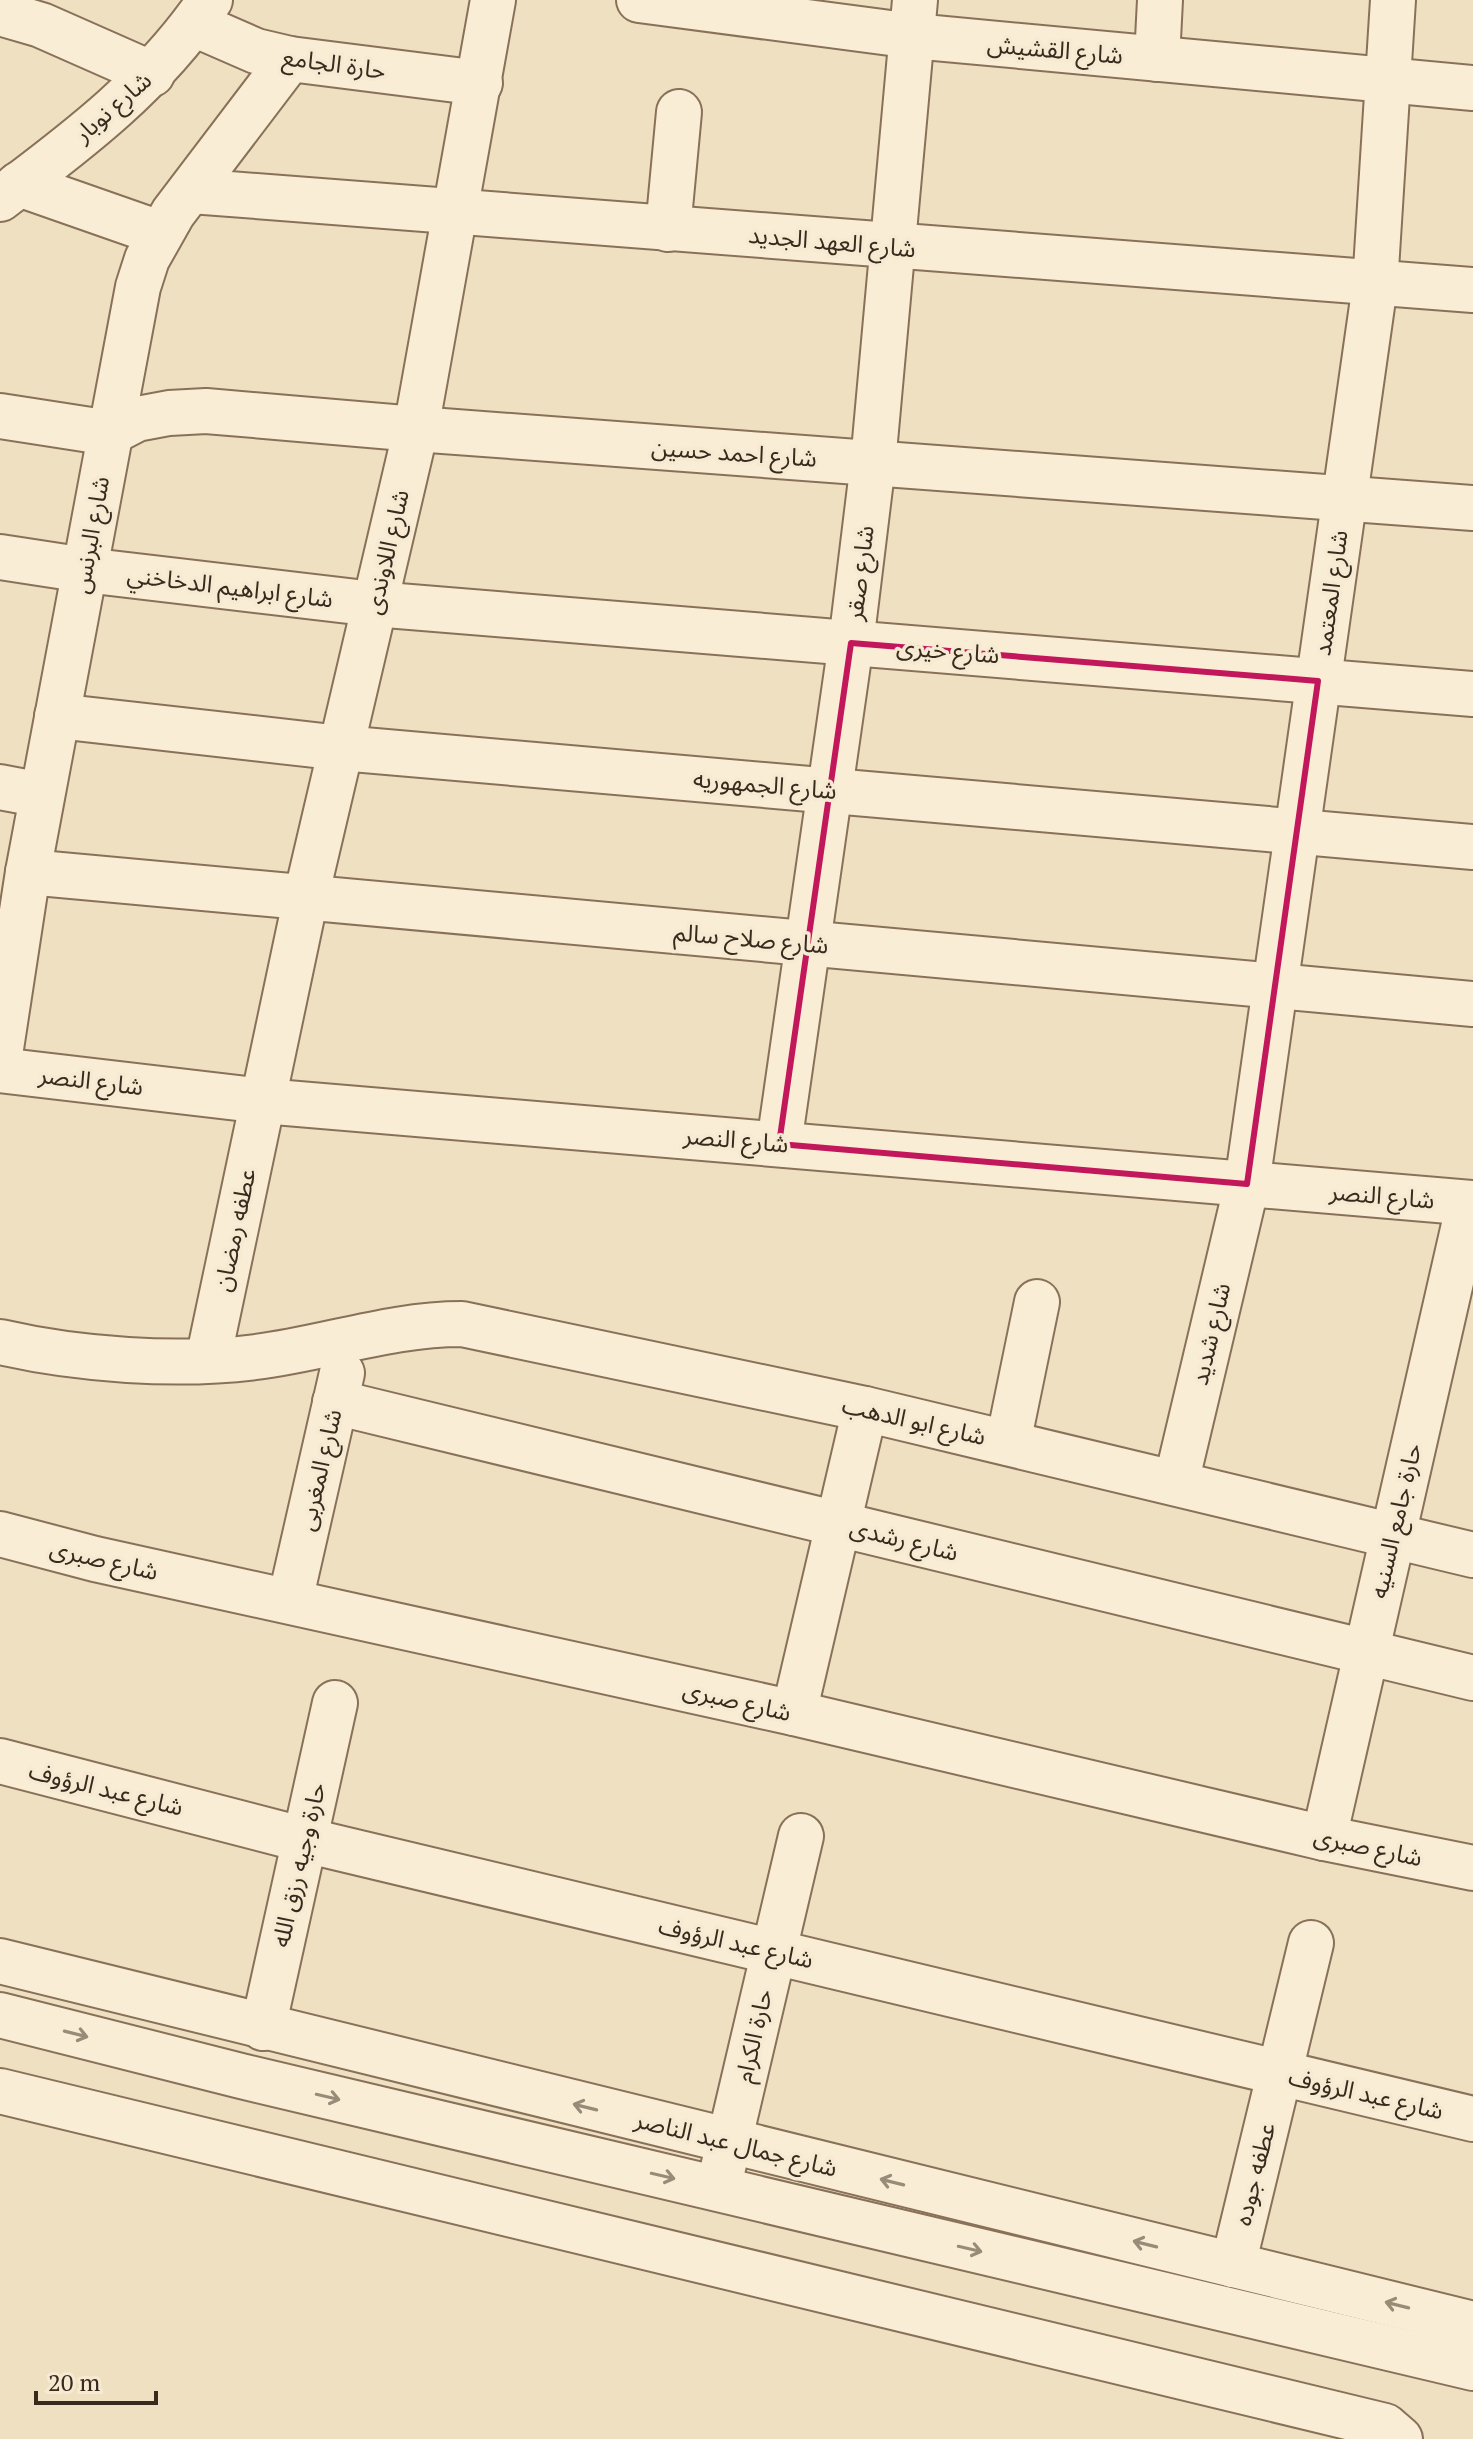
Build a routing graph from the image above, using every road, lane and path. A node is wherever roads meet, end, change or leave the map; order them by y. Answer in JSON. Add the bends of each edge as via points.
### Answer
{"nodes":[{"id":1,"x":493,"y":0,"type":"edge"},
{"id":2,"x":639,"y":0,"type":"edge"},
{"id":3,"x":1160,"y":0,"type":"edge"},
{"id":4,"x":1393,"y":0,"type":"edge"},
{"id":5,"x":729,"y":6,"type":"edge"},
{"id":6,"x":202,"y":12,"type":"edge"},
{"id":7,"x":0,"y":13,"type":"edge"},
{"id":8,"x":914,"y":18,"type":"edge"},
{"id":9,"x":290,"y":59,"type":"junction"},
{"id":10,"x":1157,"y":59,"type":"junction"},
{"id":11,"x":152,"y":74,"type":"junction"},
{"id":12,"x":1388,"y":81,"type":"junction"},
{"id":13,"x":480,"y":83,"type":"junction"},
{"id":14,"x":1473,"y":88,"type":"edge"},
{"id":15,"x":679,"y":112,"type":"dead end"},
{"id":16,"x":16,"y":175,"type":"edge"},
{"id":17,"x":191,"y":191,"type":"junction"},
{"id":18,"x":457,"y":211,"type":"junction"},
{"id":19,"x":668,"y":229,"type":"junction"},
{"id":20,"x":159,"y":233,"type":"junction"},
{"id":21,"x":895,"y":247,"type":"junction"},
{"id":22,"x":1375,"y":285,"type":"junction"},
{"id":23,"x":1473,"y":290,"type":"edge"},
{"id":24,"x":0,"y":416,"type":"edge"},
{"id":25,"x":416,"y":429,"type":"junction"},
{"id":26,"x":110,"y":433,"type":"junction"},
{"id":27,"x":873,"y":463,"type":"junction"},
{"id":28,"x":1345,"y":498,"type":"junction"},
{"id":29,"x":1473,"y":508,"type":"edge"},
{"id":30,"x":0,"y":557,"type":"edge"},
{"id":31,"x":85,"y":570,"type":"junction"},
{"id":32,"x":374,"y":604,"type":"junction"},
{"id":33,"x":851,"y":643,"type":"junction"},
{"id":34,"x":1318,"y":681,"type":"junction"},
{"id":35,"x":1473,"y":694,"type":"edge"},
{"id":36,"x":57,"y":716,"type":"junction"},
{"id":37,"x":341,"y":748,"type":"junction"},
{"id":38,"x":0,"y":787,"type":"edge"},
{"id":39,"x":828,"y":790,"type":"junction"},
{"id":40,"x":42,"y":795,"type":"junction"},
{"id":41,"x":1295,"y":831,"type":"junction"},
{"id":42,"x":1473,"y":847,"type":"edge"},
{"id":43,"x":28,"y":872,"type":"junction"},
{"id":44,"x":306,"y":897,"type":"junction"},
{"id":45,"x":807,"y":944,"type":"junction"},
{"id":46,"x":1274,"y":988,"type":"junction"},
{"id":47,"x":1473,"y":1004,"type":"edge"},
{"id":48,"x":0,"y":1055,"type":"edge"},
{"id":49,"x":0,"y":1070,"type":"edge"},
{"id":50,"x":263,"y":1101,"type":"junction"},
{"id":51,"x":779,"y":1144,"type":"junction"},
{"id":52,"x":1247,"y":1184,"type":"junction"},
{"id":53,"x":1471,"y":1203,"type":"edge"},
{"id":54,"x":1037,"y":1302,"type":"dead end"},
{"id":55,"x":350,"y":1339,"type":"junction"},
{"id":56,"x":0,"y":1342,"type":"edge"},
{"id":57,"x":208,"y":1360,"type":"junction"},
{"id":58,"x":335,"y":1402,"type":"junction"},
{"id":59,"x":865,"y":1409,"type":"junction"},
{"id":60,"x":1008,"y":1443,"type":"junction"},
{"id":61,"x":1176,"y":1483,"type":"junction"},
{"id":62,"x":838,"y":1524,"type":"junction"},
{"id":63,"x":0,"y":1534,"type":"edge"},
{"id":64,"x":1393,"y":1535,"type":"junction"},
{"id":65,"x":1473,"y":1555,"type":"edge"},
{"id":66,"x":290,"y":1601,"type":"junction"},
{"id":67,"x":1366,"y":1652,"type":"junction"},
{"id":68,"x":1473,"y":1678,"type":"edge"},
{"id":69,"x":335,"y":1703,"type":"dead end"},
{"id":70,"x":794,"y":1713,"type":"junction"},
{"id":71,"x":0,"y":1761,"type":"edge"},
{"id":72,"x":801,"y":1836,"type":"dead end"},
{"id":73,"x":1324,"y":1838,"type":"junction"},
{"id":74,"x":305,"y":1840,"type":"junction"},
{"id":75,"x":1473,"y":1868,"type":"edge"},
{"id":76,"x":1311,"y":1943,"type":"dead end"},
{"id":77,"x":773,"y":1952,"type":"junction"},
{"id":78,"x":0,"y":1961,"type":"edge"},
{"id":79,"x":0,"y":2015,"type":"edge"},
{"id":80,"x":263,"y":2028,"type":"junction"},
{"id":81,"x":1279,"y":2074,"type":"junction"},
{"id":82,"x":0,"y":2091,"type":"edge"},
{"id":83,"x":1473,"y":2119,"type":"edge"},
{"id":84,"x":729,"y":2142,"type":"junction"},
{"id":85,"x":719,"y":2190,"type":"junction"},
{"id":86,"x":1233,"y":2265,"type":"junction"},
{"id":87,"x":1473,"y":2324,"type":"edge"},
{"id":88,"x":1473,"y":2368,"type":"edge"},
{"id":89,"x":1400,"y":2439,"type":"edge"}],
"edges":[{"from":1,"to":13,"type":"street","name":"شارع اللاوندى"},
{"from":2,"to":5,"type":"street","name":"شارع القشيش"},
{"from":3,"to":10,"type":"street"},
{"from":4,"to":12,"type":"street","name":"شارع المعتمد"},
{"from":5,"to":8,"type":"street","name":"شارع القشيش"},
{"from":6,"to":9,"type":"street","name":"حارة الجامع","via":[[256,51]]},
{"from":6,"to":11,"type":"street","name":"شارع نوبار"},
{"from":7,"to":11,"type":"street","via":[[41,25]]},
{"from":8,"to":10,"type":"street","name":"شارع القشيش"},
{"from":8,"to":21,"type":"street","name":"شارع صقر"},
{"from":9,"to":13,"type":"street","name":"حارة الجامع"},
{"from":9,"to":17,"type":"street","name":"شارع البرنس"},
{"from":10,"to":12,"type":"street","name":"شارع القشيش"},
{"from":11,"to":16,"type":"street","name":"شارع نوبار","via":[[93,128]]},
{"from":12,"to":14,"type":"street","name":"شارع القشيش"},
{"from":12,"to":22,"type":"street","name":"شارع المعتمد"},
{"from":13,"to":18,"type":"street","name":"شارع اللاوندى"},
{"from":15,"to":19,"type":"street"},
{"from":16,"to":20,"type":"street"},
{"from":17,"to":18,"type":"street","name":"شارع العهد الجديد"},
{"from":17,"to":20,"type":"street","name":"شارع البرنس"},
{"from":18,"to":19,"type":"street","name":"شارع العهد الجديد"},
{"from":18,"to":25,"type":"street","name":"شارع اللاوندى"},
{"from":19,"to":21,"type":"street","name":"شارع العهد الجديد"},
{"from":20,"to":26,"type":"street","name":"شارع البرنس","via":[[138,287]]},
{"from":21,"to":22,"type":"street","name":"شارع العهد الجديد"},
{"from":21,"to":27,"type":"street","name":"شارع صقر"},
{"from":22,"to":23,"type":"street","name":"شارع العهد الجديد"},
{"from":22,"to":28,"type":"street","name":"شارع المعتمد"},
{"from":24,"to":26,"type":"street"},
{"from":25,"to":26,"type":"street","name":"شارع احمد حسين","via":[[206,411],[137,419]]},
{"from":25,"to":27,"type":"street","name":"شارع احمد حسين"},
{"from":25,"to":32,"type":"street","name":"شارع اللاوندى"},
{"from":26,"to":31,"type":"street","name":"شارع البرنس"},
{"from":27,"to":28,"type":"street","name":"شارع احمد حسين"},
{"from":27,"to":33,"type":"street","name":"شارع صقر"},
{"from":28,"to":29,"type":"street","name":"شارع احمد حسين"},
{"from":28,"to":34,"type":"street","name":"شارع المعتمد"},
{"from":30,"to":31,"type":"street","name":"شارع ابراهيم الدخاخني"},
{"from":31,"to":32,"type":"street","name":"شارع ابراهيم الدخاخني"},
{"from":31,"to":36,"type":"street","name":"شارع البرنس"},
{"from":32,"to":33,"type":"street","name":"شارع خيرى"},
{"from":32,"to":37,"type":"street","name":"شارع اللاوندى"},
{"from":33,"to":34,"type":"street","name":"شارع خيرى"},
{"from":33,"to":39,"type":"street","name":"شارع صقر"},
{"from":34,"to":35,"type":"street","name":"شارع خيرى"},
{"from":34,"to":41,"type":"street","name":"شارع المعتمد"},
{"from":36,"to":37,"type":"street","name":"شارع الجمهوريه"},
{"from":36,"to":40,"type":"street","name":"شارع البرنس"},
{"from":37,"to":39,"type":"street","name":"شارع الجمهوريه"},
{"from":37,"to":44,"type":"street","name":"شارع اللاوندى"},
{"from":38,"to":40,"type":"street"},
{"from":39,"to":41,"type":"street","name":"شارع الجمهوريه"},
{"from":39,"to":45,"type":"street","name":"شارع صقر"},
{"from":40,"to":43,"type":"street","name":"شارع البرنس"},
{"from":41,"to":42,"type":"street","name":"شارع الجمهوريه"},
{"from":41,"to":46,"type":"street","name":"شارع المعتمد"},
{"from":43,"to":44,"type":"street","name":"شارع صلاح سالم"},
{"from":43,"to":48,"type":"street","name":"شارع البرنس"},
{"from":44,"to":45,"type":"street","name":"شارع صلاح سالم"},
{"from":44,"to":50,"type":"street","name":"شارع اللاوندى"},
{"from":45,"to":46,"type":"street","name":"شارع صلاح سالم"},
{"from":45,"to":51,"type":"street","name":"شارع صقر"},
{"from":46,"to":47,"type":"street","name":"شارع صلاح سالم"},
{"from":46,"to":52,"type":"street","name":"شارع المعتمد"},
{"from":49,"to":50,"type":"street","name":"شارع النصر"},
{"from":50,"to":51,"type":"street","name":"شارع النصر"},
{"from":50,"to":57,"type":"street","name":"عطفه رمضان"},
{"from":51,"to":52,"type":"street","name":"شارع النصر"},
{"from":52,"to":53,"type":"street","name":"شارع النصر"},
{"from":52,"to":61,"type":"street","name":"شارع شديد"},
{"from":53,"to":64,"type":"street","name":"حارة جامع السنيه"},
{"from":54,"to":60,"type":"street"},
{"from":55,"to":57,"type":"street","name":"شارع ابو الدهب","via":[[256,1357]]},
{"from":55,"to":58,"type":"street","name":"شارع المغربى"},
{"from":55,"to":59,"type":"street","name":"شارع ابو الدهب","via":[[424,1324],[462,1324]]},
{"from":56,"to":57,"type":"street","name":"شارع ابو الدهب","via":[[141,1360]]},
{"from":58,"to":62,"type":"street","name":"شارع رشدى"},
{"from":58,"to":66,"type":"street","name":"شارع المغربى"},
{"from":59,"to":60,"type":"street","name":"شارع ابو الدهب"},
{"from":59,"to":62,"type":"street"},
{"from":60,"to":61,"type":"street","name":"شارع ابو الدهب"},
{"from":61,"to":64,"type":"street","name":"شارع ابو الدهب"},
{"from":62,"to":67,"type":"street","name":"شارع رشدى"},
{"from":62,"to":70,"type":"street"},
{"from":63,"to":66,"type":"street","name":"شارع صبرى"},
{"from":64,"to":65,"type":"street","name":"شارع ابو الدهب"},
{"from":64,"to":67,"type":"street","name":"حارة جامع السنيه"},
{"from":66,"to":70,"type":"street","name":"شارع صبرى"},
{"from":67,"to":68,"type":"street","name":"شارع رشدى"},
{"from":67,"to":73,"type":"street","name":"حارة جامع السنيه"},
{"from":69,"to":74,"type":"street","name":"حارة وجيه رزق الله"},
{"from":70,"to":73,"type":"street","name":"شارع صبرى"},
{"from":71,"to":74,"type":"street","name":"شارع عبد الرؤوف"},
{"from":72,"to":77,"type":"street","name":"حارة الكرام"},
{"from":73,"to":75,"type":"street","name":"شارع صبرى"},
{"from":74,"to":77,"type":"street","name":"شارع عبد الرؤوف"},
{"from":74,"to":80,"type":"street","name":"حارة وجيه رزق الله"},
{"from":76,"to":81,"type":"street","name":"عطفه جوده"},
{"from":77,"to":81,"type":"street","name":"شارع عبد الرؤوف"},
{"from":77,"to":84,"type":"street","name":"حارة الكرام"},
{"from":78,"to":80,"type":"street","name":"شارع جمال عبد الناصر"},
{"from":79,"to":85,"type":"street","name":"شارع جمال عبد الناصر","one_way":true},
{"from":84,"to":80,"type":"street","name":"شارع جمال عبد الناصر","one_way":true},
{"from":81,"to":83,"type":"street","name":"شارع عبد الرؤوف"},
{"from":81,"to":86,"type":"street","name":"عطفه جوده"},
{"from":82,"to":89,"type":"street","via":[[1385,2426]]},
{"from":84,"to":85,"type":"street","name":"حارة الكرام"},
{"from":86,"to":84,"type":"street","name":"شارع جمال عبد الناصر","one_way":true},
{"from":85,"to":88,"type":"street","name":"شارع جمال عبد الناصر","one_way":true},
{"from":87,"to":86,"type":"street","name":"شارع جمال عبد الناصر","one_way":true}]}
